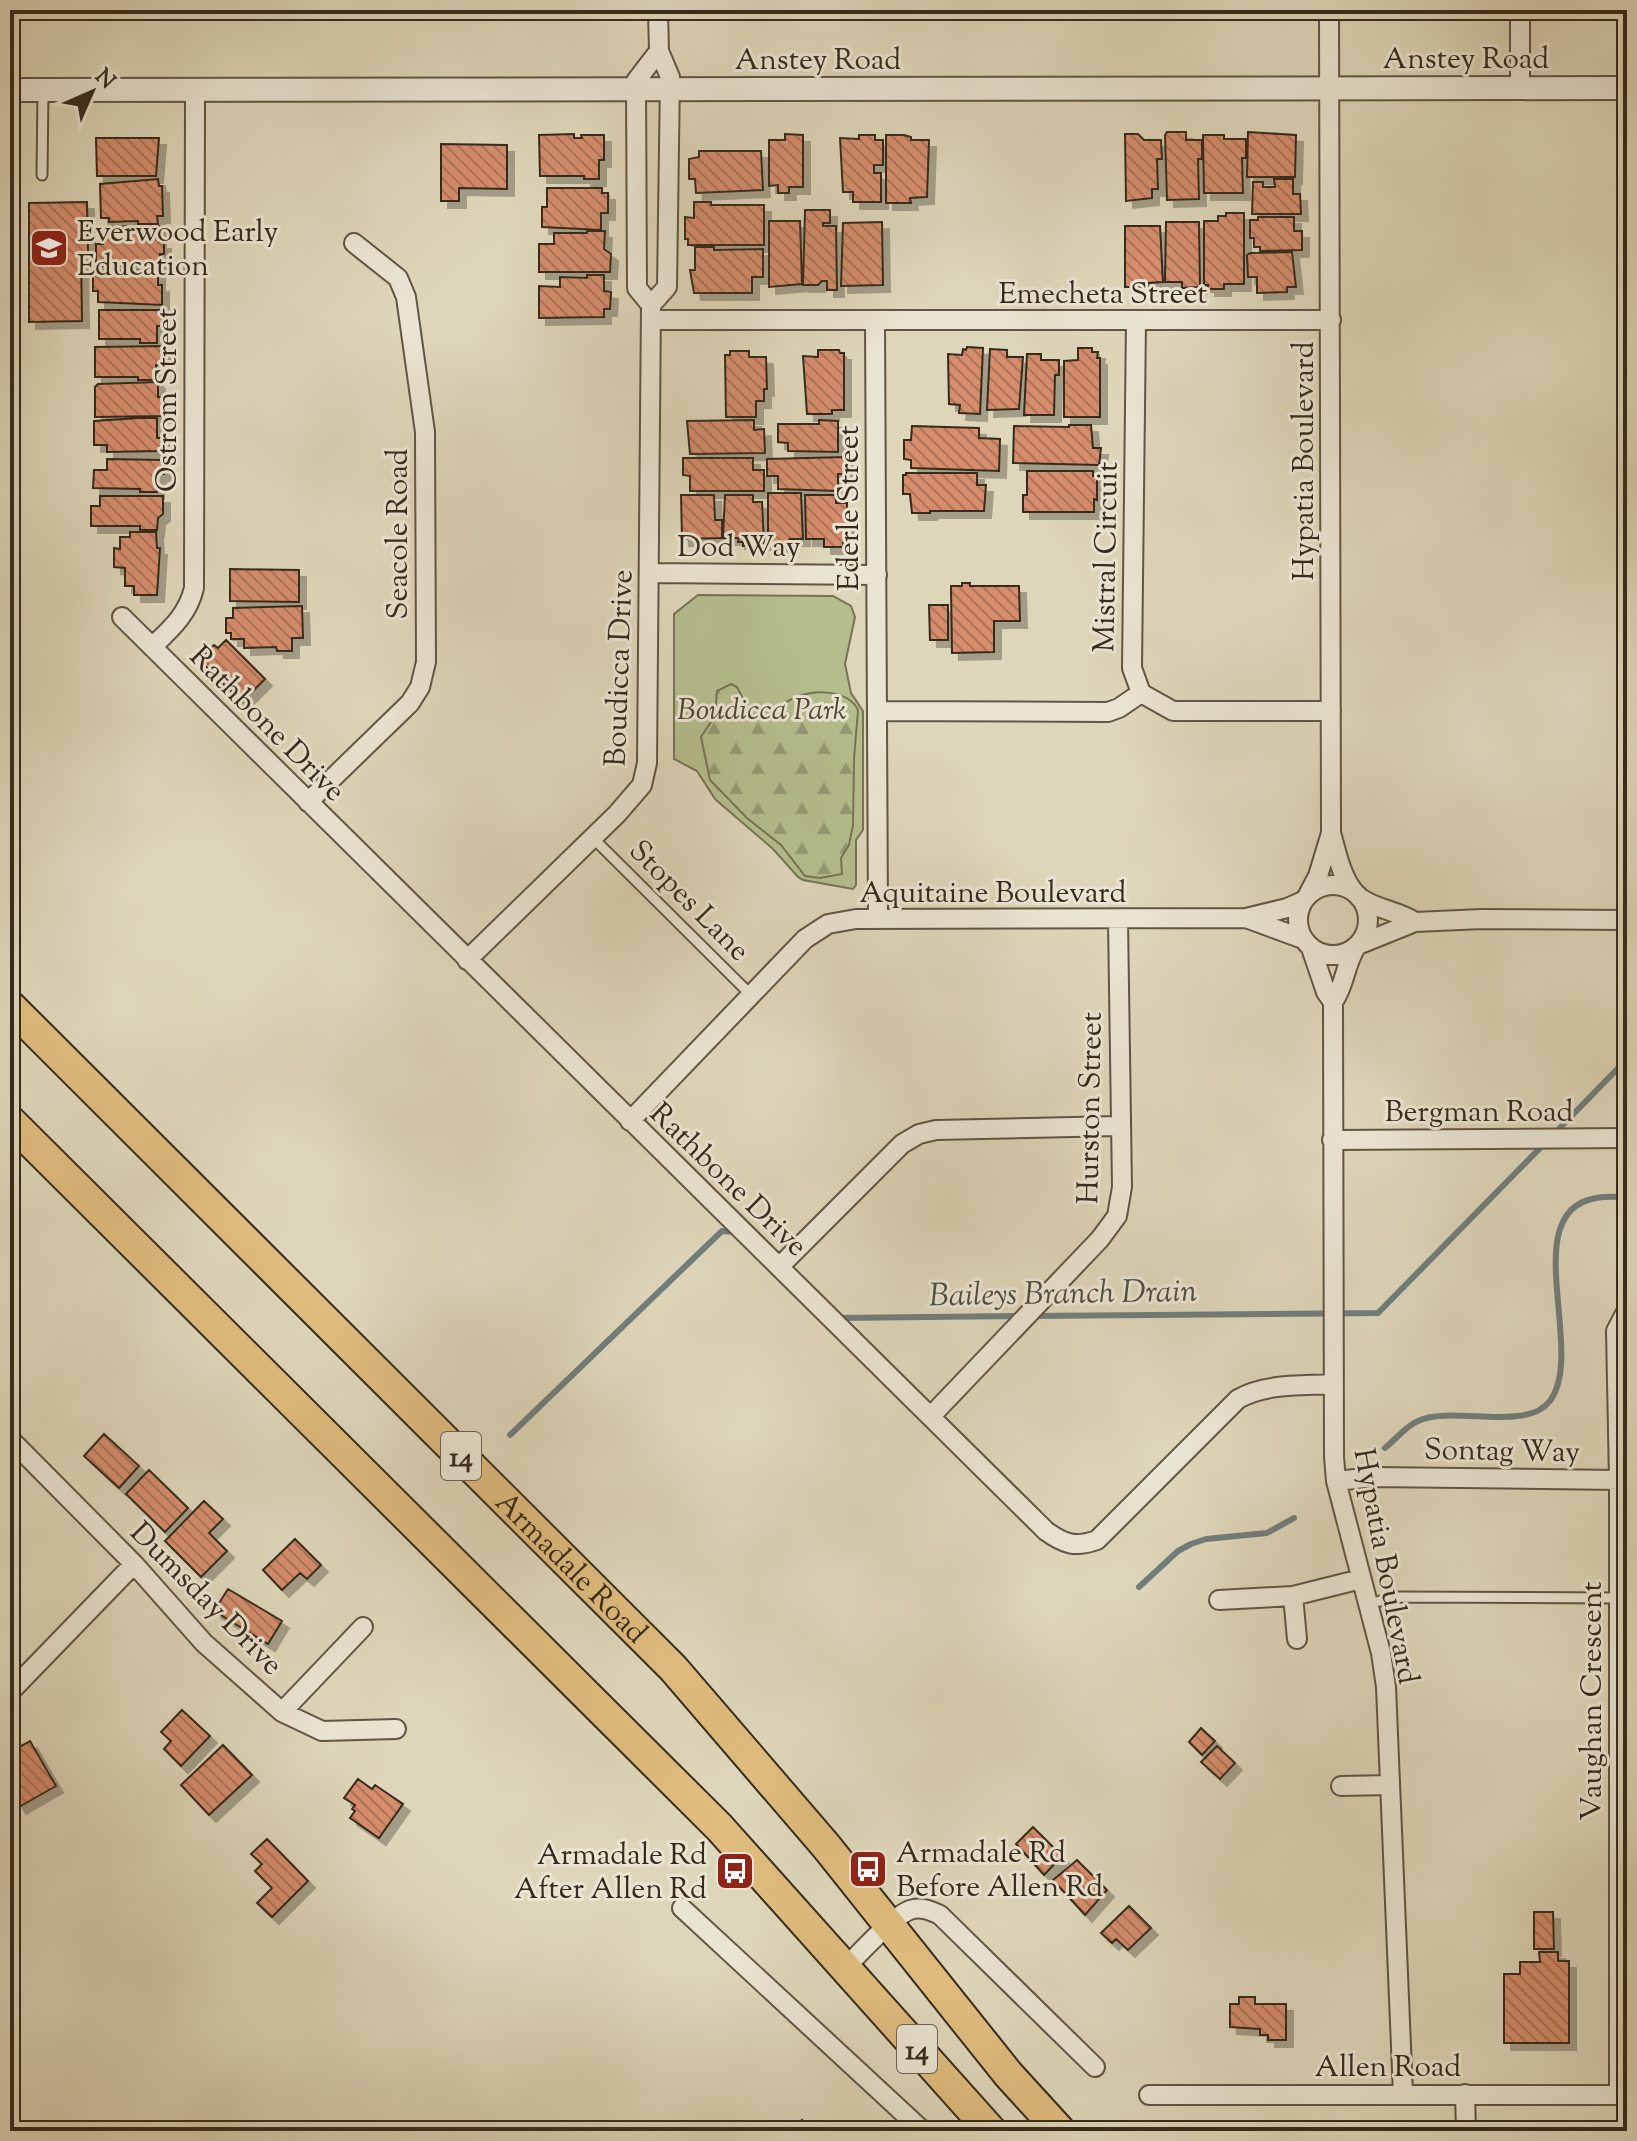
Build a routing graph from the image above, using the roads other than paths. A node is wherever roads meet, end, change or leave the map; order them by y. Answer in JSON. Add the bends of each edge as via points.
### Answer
{"nodes":[{"id":1,"x":658,"y":10,"type":"edge"},
{"id":2,"x":1329,"y":10,"type":"edge"},
{"id":3,"x":1520,"y":10,"type":"edge"},
{"id":4,"x":659,"y":51,"type":"junction"},
{"id":5,"x":1520,"y":87,"type":"junction"},
{"id":6,"x":1328,"y":88,"type":"junction"},
{"id":7,"x":1627,"y":88,"type":"edge"},
{"id":8,"x":636,"y":89,"type":"junction"},
{"id":9,"x":669,"y":89,"type":"junction"},
{"id":10,"x":10,"y":90,"type":"edge"},
{"id":11,"x":43,"y":90,"type":"junction"},
{"id":12,"x":195,"y":91,"type":"junction"},
{"id":13,"x":42,"y":175,"type":"dead end"},
{"id":14,"x":354,"y":243,"type":"dead end"},
{"id":15,"x":651,"y":313,"type":"junction"},
{"id":16,"x":1331,"y":320,"type":"junction"},
{"id":17,"x":1136,"y":321,"type":"junction"},
{"id":18,"x":875,"y":322,"type":"junction"},
{"id":19,"x":649,"y":573,"type":"junction"},
{"id":20,"x":877,"y":575,"type":"junction"},
{"id":21,"x":122,"y":617,"type":"dead end"},
{"id":22,"x":152,"y":647,"type":"junction"},
{"id":23,"x":1141,"y":693,"type":"junction"},
{"id":24,"x":878,"y":711,"type":"junction"},
{"id":25,"x":1331,"y":711,"type":"junction"},
{"id":26,"x":308,"y":802,"type":"junction"},
{"id":27,"x":1331,"y":833,"type":"junction"},
{"id":28,"x":593,"y":838,"type":"junction"},
{"id":29,"x":1357,"y":895,"type":"junction"},
{"id":30,"x":1306,"y":897,"type":"junction"},
{"id":31,"x":878,"y":918,"type":"junction"},
{"id":32,"x":1246,"y":918,"type":"junction"},
{"id":33,"x":1118,"y":920,"type":"junction"},
{"id":34,"x":1627,"y":920,"type":"edge"},
{"id":35,"x":1415,"y":922,"type":"junction"},
{"id":36,"x":1307,"y":944,"type":"junction"},
{"id":37,"x":1357,"y":946,"type":"junction"},
{"id":38,"x":467,"y":960,"type":"junction"},
{"id":39,"x":752,"y":996,"type":"junction"},
{"id":40,"x":1333,"y":1002,"type":"junction"},
{"id":41,"x":10,"y":1006,"type":"edge"},
{"id":42,"x":10,"y":1121,"type":"edge"},
{"id":43,"x":630,"y":1121,"type":"junction"},
{"id":44,"x":1119,"y":1126,"type":"junction"},
{"id":45,"x":1627,"y":1138,"type":"edge"},
{"id":46,"x":1332,"y":1140,"type":"junction"},
{"id":47,"x":779,"y":1267,"type":"junction"},
{"id":48,"x":1627,"y":1310,"type":"edge"},
{"id":49,"x":1333,"y":1384,"type":"junction"},
{"id":50,"x":931,"y":1416,"type":"junction"},
{"id":51,"x":1622,"y":1423,"type":"edge"},
{"id":52,"x":10,"y":1439,"type":"edge"},
{"id":53,"x":1619,"y":1480,"type":"junction"},
{"id":54,"x":1336,"y":1481,"type":"junction"},
{"id":55,"x":134,"y":1564,"type":"junction"},
{"id":56,"x":1361,"y":1579,"type":"junction"},
{"id":57,"x":1293,"y":1596,"type":"junction"},
{"id":58,"x":1619,"y":1598,"type":"junction"},
{"id":59,"x":1219,"y":1600,"type":"dead end"},
{"id":60,"x":1368,"y":1604,"type":"junction"},
{"id":61,"x":363,"y":1627,"type":"dead end"},
{"id":62,"x":1297,"y":1639,"type":"dead end"},
{"id":63,"x":10,"y":1692,"type":"edge"},
{"id":64,"x":282,"y":1712,"type":"junction"},
{"id":65,"x":396,"y":1729,"type":"dead end"},
{"id":66,"x":1390,"y":1785,"type":"junction"},
{"id":67,"x":1341,"y":1786,"type":"dead end"},
{"id":68,"x":1623,"y":1879,"type":"edge"},
{"id":69,"x":682,"y":1908,"type":"dead end"},
{"id":70,"x":890,"y":1925,"type":"junction"},
{"id":71,"x":844,"y":1969,"type":"junction"},
{"id":72,"x":1095,"y":2067,"type":"dead end"},
{"id":73,"x":1403,"y":2094,"type":"junction"},
{"id":74,"x":1465,"y":2094,"type":"junction"},
{"id":75,"x":1149,"y":2095,"type":"dead end"},
{"id":76,"x":1623,"y":2095,"type":"edge"},
{"id":77,"x":923,"y":2131,"type":"edge"},
{"id":78,"x":991,"y":2131,"type":"edge"},
{"id":79,"x":1060,"y":2131,"type":"edge"},
{"id":80,"x":1466,"y":2131,"type":"edge"}],
"edges":[{"from":1,"to":4,"type":"street","name":"Boudicca Drive"},
{"from":2,"to":6,"type":"street","name":"Hypatia Boulevard"},
{"from":3,"to":5,"type":"street"},
{"from":4,"to":8,"type":"street","via":[[636,81]]},
{"from":4,"to":9,"type":"street","name":"Boudicca Drive","via":[[670,77]]},
{"from":5,"to":6,"type":"street","name":"Anstey Road"},
{"from":5,"to":7,"type":"street","name":"Anstey Road"},
{"from":6,"to":9,"type":"street","name":"Anstey Road"},
{"from":6,"to":16,"type":"street","name":"Hypatia Boulevard"},
{"from":8,"to":9,"type":"street","name":"Anstey Road"},
{"from":8,"to":12,"type":"street","name":"Anstey Road"},
{"from":8,"to":15,"type":"street","name":"Boudicca Drive","via":[[637,288]]},
{"from":9,"to":15,"type":"street","name":"Boudicca Drive","via":[[667,287]]},
{"from":10,"to":11,"type":"street","name":"Anstey Road"},
{"from":11,"to":12,"type":"street","name":"Anstey Road"},
{"from":11,"to":13,"type":"lane"},
{"from":12,"to":22,"type":"street","name":"Ostrom Street","via":[[194,588],[180,620]]},
{"from":14,"to":26,"type":"street","name":"Seacole Road","via":[[398,278],[406,297],[425,432],[426,662],[410,703]]},
{"from":15,"to":18,"type":"street"},
{"from":15,"to":19,"type":"street","name":"Boudicca Drive"},
{"from":16,"to":17,"type":"street","name":"Emecheta Street"},
{"from":16,"to":25,"type":"street","name":"Hypatia Boulevard"},
{"from":17,"to":18,"type":"street","name":"Emecheta Street"},
{"from":17,"to":23,"type":"street","name":"Mistral Circuit","via":[[1132,668]]},
{"from":18,"to":20,"type":"street","name":"Ederle Street"},
{"from":19,"to":20,"type":"street","name":"Dod Way"},
{"from":19,"to":28,"type":"street","name":"Boudicca Drive","via":[[647,763],[642,785]]},
{"from":20,"to":24,"type":"street","name":"Ederle Street"},
{"from":21,"to":22,"type":"street","name":"Rathbone Drive"},
{"from":22,"to":26,"type":"street","name":"Rathbone Drive"},
{"from":23,"to":24,"type":"street","via":[[1108,712]]},
{"from":23,"to":25,"type":"street","via":[[1173,711]]},
{"from":24,"to":31,"type":"street","name":"Ederle Street"},
{"from":25,"to":27,"type":"street","name":"Hypatia Boulevard"},
{"from":26,"to":38,"type":"street","name":"Rathbone Drive"},
{"from":27,"to":29,"type":"street"},
{"from":27,"to":30,"type":"street"},
{"from":28,"to":38,"type":"street","name":"Boudicca Drive"},
{"from":28,"to":39,"type":"lane","name":"Stopes Lane"},
{"from":29,"to":30,"type":"street","via":[[1327,885]]},
{"from":29,"to":35,"type":"street"},
{"from":29,"to":37,"type":"street","via":[[1368,921]]},
{"from":30,"to":32,"type":"street","via":[[1287,908]]},
{"from":30,"to":36,"type":"street","via":[[1297,920]]},
{"from":31,"to":33,"type":"street","name":"Aquitaine Boulevard"},
{"from":31,"to":39,"type":"street","name":"Aquitaine Boulevard","via":[[828,924],[805,939]]},
{"from":32,"to":33,"type":"street","name":"Aquitaine Boulevard"},
{"from":32,"to":36,"type":"street"},
{"from":33,"to":44,"type":"street","name":"Hurston Street"},
{"from":34,"to":35,"type":"street"},
{"from":35,"to":37,"type":"street"},
{"from":36,"to":37,"type":"street","via":[[1334,955]]},
{"from":36,"to":40,"type":"street","name":"Hypatia Boulevard"},
{"from":37,"to":40,"type":"street","name":"Hypatia Boulevard"},
{"from":38,"to":43,"type":"street","name":"Rathbone Drive"},
{"from":39,"to":43,"type":"street","name":"Aquitaine Boulevard"},
{"from":40,"to":46,"type":"street","name":"Hypatia Boulevard"},
{"from":41,"to":70,"type":"highway","name":"Armadale Road","number":"14","via":[[673,1668]]},
{"from":42,"to":71,"type":"highway","number":"14","via":[[719,1827]]},
{"from":43,"to":47,"type":"street","name":"Rathbone Drive"},
{"from":44,"to":47,"type":"street","via":[[919,1134],[902,1144]]},
{"from":44,"to":50,"type":"street","name":"Hurston Street","via":[[1122,1187],[1117,1216]]},
{"from":45,"to":46,"type":"street","name":"Bergman Road"},
{"from":46,"to":49,"type":"street","name":"Hypatia Boulevard"},
{"from":47,"to":50,"type":"street","name":"Rathbone Drive"},
{"from":48,"to":51,"type":"street","name":"Vaughan Crescent","via":[[1616,1331]]},
{"from":49,"to":50,"type":"street","name":"Rathbone Drive","via":[[1260,1390],[1238,1399],[1097,1540],[1080,1547],[1062,1543],[1046,1531]]},
{"from":49,"to":54,"type":"street","name":"Hypatia Boulevard"},
{"from":51,"to":53,"type":"street","name":"Vaughan Crescent"},
{"from":52,"to":55,"type":"street","name":"Dumsday Drive"},
{"from":53,"to":54,"type":"street","name":"Sontag Way"},
{"from":53,"to":58,"type":"street","name":"Vaughan Crescent"},
{"from":54,"to":56,"type":"street","name":"Hypatia Boulevard"},
{"from":55,"to":63,"type":"street"},
{"from":55,"to":64,"type":"street","name":"Dumsday Drive","via":[[204,1643]]},
{"from":56,"to":57,"type":"street"},
{"from":56,"to":60,"type":"street","name":"Hypatia Boulevard"},
{"from":57,"to":59,"type":"street"},
{"from":57,"to":62,"type":"street"},
{"from":58,"to":60,"type":"lane","via":[[1396,1597]]},
{"from":58,"to":68,"type":"street","name":"Vaughan Crescent"},
{"from":60,"to":66,"type":"street","name":"Hypatia Boulevard","via":[[1384,1676]]},
{"from":61,"to":64,"type":"street"},
{"from":64,"to":65,"type":"street","name":"Dumsday Drive","via":[[322,1731]]},
{"from":66,"to":67,"type":"street"},
{"from":66,"to":73,"type":"street","name":"Hypatia Boulevard"},
{"from":68,"to":76,"type":"street","name":"Vaughan Crescent"},
{"from":69,"to":77,"type":"street"},
{"from":70,"to":71,"type":"street"},
{"from":70,"to":72,"type":"street","via":[[910,1910],[940,1915]]},
{"from":70,"to":79,"type":"highway","name":"Armadale Road","number":"14"},
{"from":71,"to":78,"type":"highway","number":"14"},
{"from":73,"to":74,"type":"street","name":"Allen Road"},
{"from":73,"to":75,"type":"street","name":"Allen Road"},
{"from":74,"to":76,"type":"street","name":"Allen Road"},
{"from":74,"to":80,"type":"street"}]}
